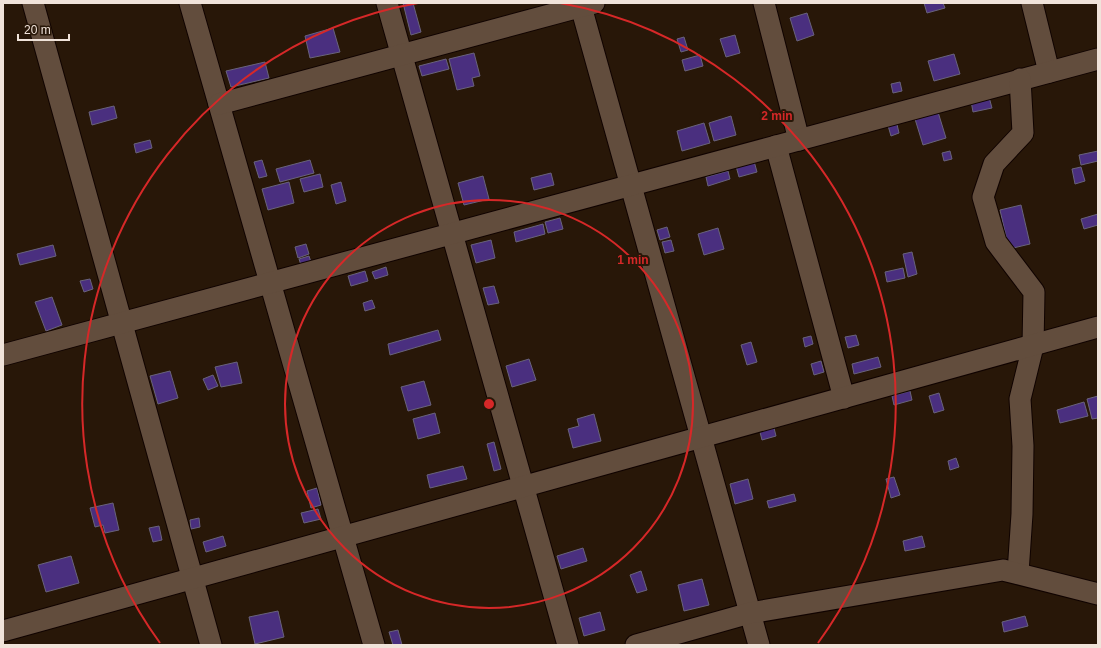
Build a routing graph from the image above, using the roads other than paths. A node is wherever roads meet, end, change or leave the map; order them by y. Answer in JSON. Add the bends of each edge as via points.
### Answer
{"nodes":[{"id":1,"x":33,"y":3,"type":"edge"},
{"id":2,"x":190,"y":3,"type":"edge"},
{"id":3,"x":387,"y":3,"type":"edge"},
{"id":4,"x":764,"y":3,"type":"edge"},
{"id":5,"x":1032,"y":3,"type":"edge"},
{"id":6,"x":585,"y":4,"type":"edge"},
{"id":7,"x":402,"y":55,"type":"junction"},
{"id":8,"x":1098,"y":58,"type":"edge"},
{"id":9,"x":1050,"y":72,"type":"junction"},
{"id":10,"x":1020,"y":80,"type":"junction"},
{"id":11,"x":219,"y":104,"type":"junction"},
{"id":12,"x":799,"y":140,"type":"junction"},
{"id":13,"x":776,"y":146,"type":"junction"},
{"id":14,"x":631,"y":185,"type":"junction"},
{"id":15,"x":452,"y":234,"type":"junction"},
{"id":16,"x":270,"y":283,"type":"junction"},
{"id":17,"x":122,"y":323,"type":"junction"},
{"id":18,"x":1098,"y":328,"type":"edge"},
{"id":19,"x":1033,"y":346,"type":"junction"},
{"id":20,"x":3,"y":355,"type":"edge"},
{"id":21,"x":844,"y":398,"type":"junction"},
{"id":22,"x":701,"y":438,"type":"junction"},
{"id":23,"x":524,"y":487,"type":"junction"},
{"id":24,"x":343,"y":536,"type":"junction"},
{"id":25,"x":1018,"y":573,"type":"junction"},
{"id":26,"x":192,"y":578,"type":"junction"},
{"id":27,"x":1098,"y":594,"type":"edge"},
{"id":28,"x":750,"y":613,"type":"junction"},
{"id":29,"x":3,"y":631,"type":"edge"},
{"id":30,"x":211,"y":645,"type":"edge"},
{"id":31,"x":374,"y":645,"type":"edge"},
{"id":32,"x":568,"y":645,"type":"edge"},
{"id":33,"x":636,"y":645,"type":"edge"},
{"id":34,"x":758,"y":645,"type":"edge"}],
"edges":[{"from":1,"to":17,"type":"street"},
{"from":2,"to":11,"type":"street"},
{"from":3,"to":7,"type":"street"},
{"from":4,"to":12,"type":"street"},
{"from":5,"to":9,"type":"street"},
{"from":6,"to":7,"type":"street"},
{"from":6,"to":14,"type":"street"},
{"from":7,"to":11,"type":"street"},
{"from":7,"to":15,"type":"street"},
{"from":8,"to":9,"type":"street"},
{"from":9,"to":10,"type":"street"},
{"from":10,"to":12,"type":"street"},
{"from":10,"to":19,"type":"street","via":[[1023,133],[994,164],[983,197],[996,242],[1034,292]]},
{"from":11,"to":16,"type":"street"},
{"from":12,"to":13,"type":"street"},
{"from":13,"to":14,"type":"street"},
{"from":13,"to":21,"type":"street"},
{"from":14,"to":15,"type":"street"},
{"from":14,"to":22,"type":"street"},
{"from":15,"to":16,"type":"street"},
{"from":15,"to":23,"type":"street"},
{"from":16,"to":17,"type":"street"},
{"from":16,"to":24,"type":"street"},
{"from":17,"to":20,"type":"street"},
{"from":17,"to":26,"type":"street"},
{"from":18,"to":19,"type":"street"},
{"from":19,"to":21,"type":"street"},
{"from":19,"to":25,"type":"street","via":[[1020,399],[1023,446]]},
{"from":21,"to":22,"type":"street"},
{"from":22,"to":23,"type":"street"},
{"from":22,"to":28,"type":"street"},
{"from":23,"to":24,"type":"street"},
{"from":23,"to":32,"type":"street"},
{"from":24,"to":26,"type":"street"},
{"from":24,"to":31,"type":"street"},
{"from":25,"to":27,"type":"street"},
{"from":25,"to":28,"type":"street","via":[[1004,570]]},
{"from":26,"to":29,"type":"street"},
{"from":26,"to":30,"type":"street"},
{"from":28,"to":33,"type":"street"},
{"from":28,"to":34,"type":"street"}]}
